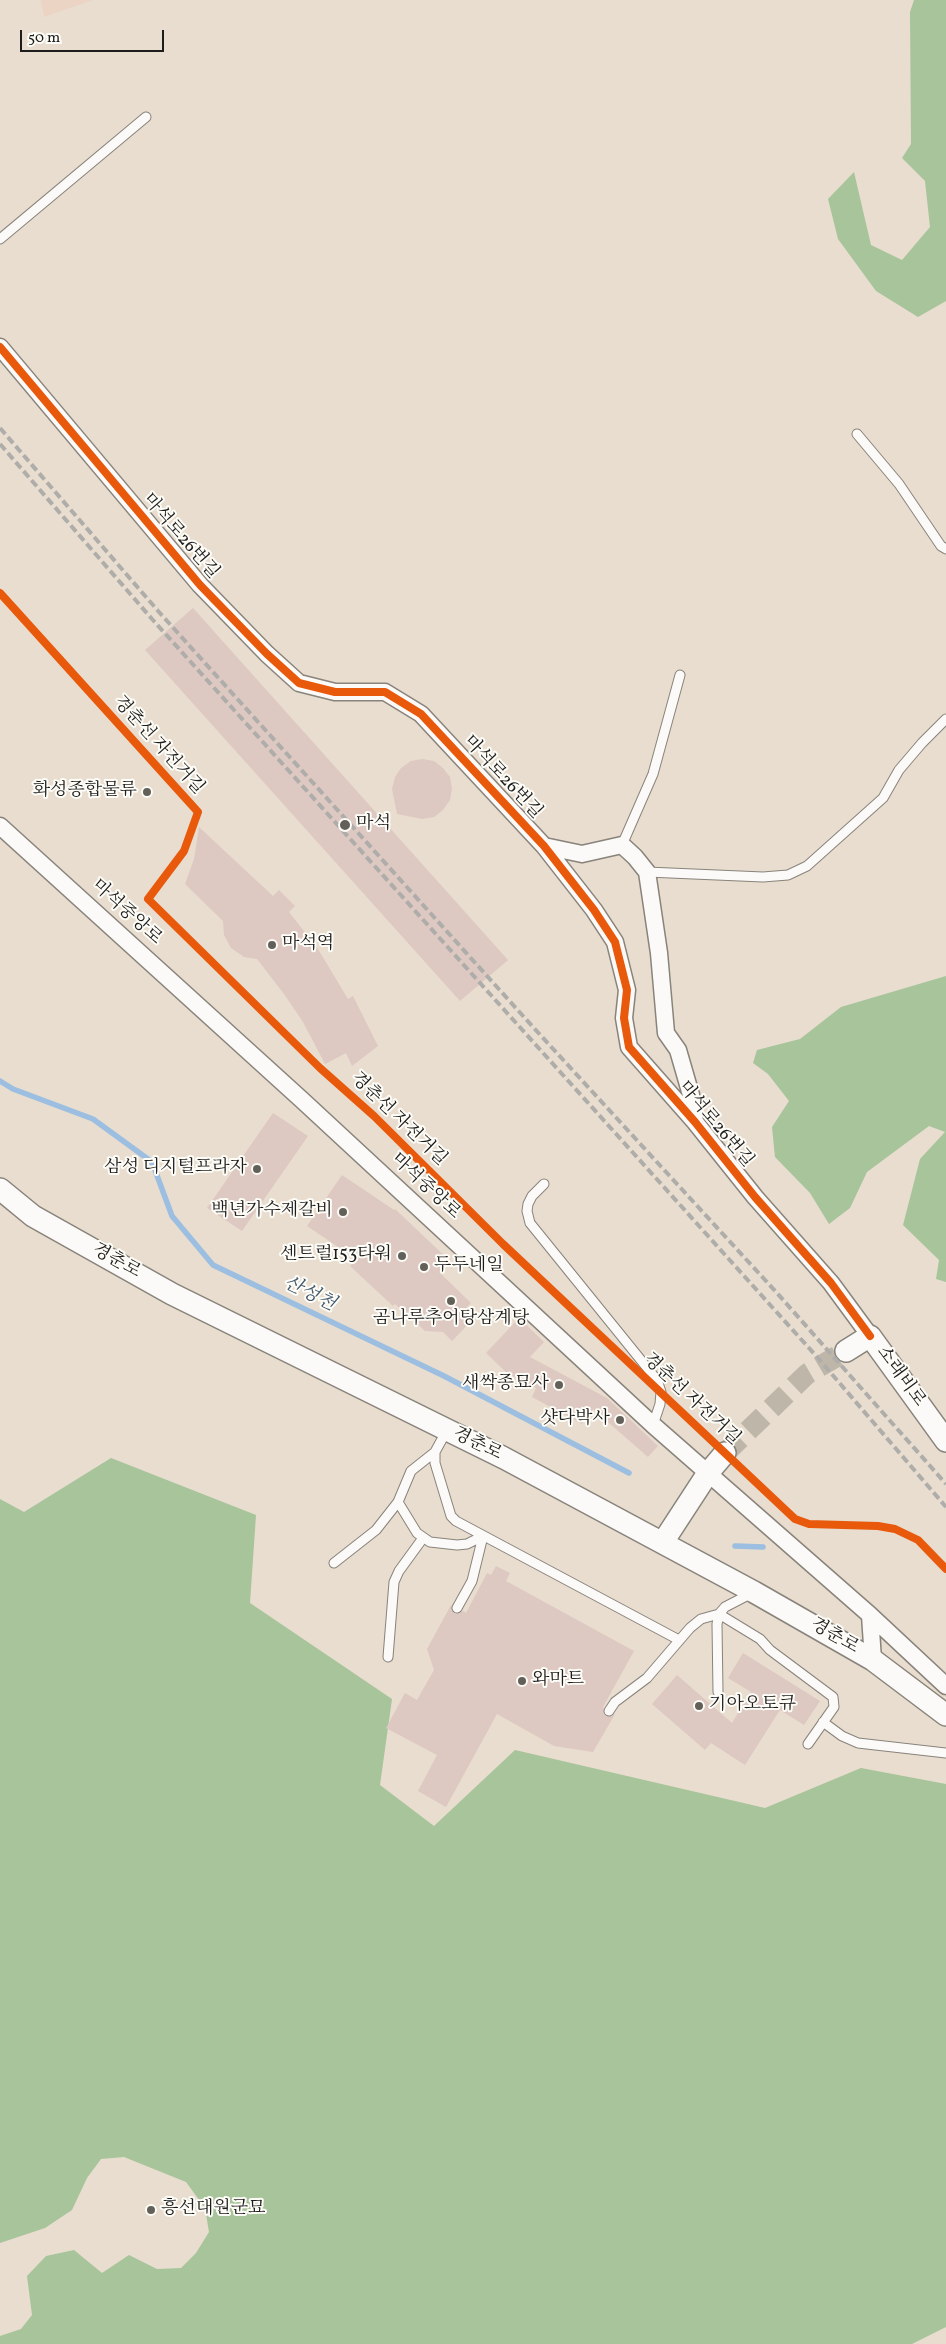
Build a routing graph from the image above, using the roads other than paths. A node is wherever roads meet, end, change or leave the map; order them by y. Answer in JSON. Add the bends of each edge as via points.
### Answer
{"nodes":[{"id":1,"x":146,"y":117,"type":"dead end"},
{"id":2,"x":0,"y":239,"type":"edge"},
{"id":3,"x":0,"y":347,"type":"edge"},
{"id":4,"x":857,"y":434,"type":"dead end"},
{"id":5,"x":946,"y":549,"type":"edge"},
{"id":6,"x":680,"y":675,"type":"dead end"},
{"id":7,"x":946,"y":719,"type":"edge"},
{"id":8,"x":0,"y":826,"type":"edge"},
{"id":9,"x":622,"y":845,"type":"junction"},
{"id":10,"x":544,"y":846,"type":"junction"},
{"id":11,"x":646,"y":872,"type":"junction"},
{"id":12,"x":695,"y":1122,"type":"junction"},
{"id":13,"x":544,"y":1184,"type":"dead end"},
{"id":14,"x":0,"y":1189,"type":"edge"},
{"id":15,"x":870,"y":1336,"type":"junction"},
{"id":16,"x":846,"y":1351,"type":"tunnel mouth"},
{"id":17,"x":653,"y":1425,"type":"junction"},
{"id":18,"x":447,"y":1430,"type":"junction"},
{"id":19,"x":946,"y":1441,"type":"edge"},
{"id":20,"x":435,"y":1452,"type":"junction"},
{"id":21,"x":725,"y":1453,"type":"tunnel mouth"},
{"id":22,"x":708,"y":1473,"type":"junction"},
{"id":23,"x":398,"y":1502,"type":"junction"},
{"id":24,"x":483,"y":1536,"type":"junction"},
{"id":25,"x":423,"y":1538,"type":"junction"},
{"id":26,"x":663,"y":1542,"type":"junction"},
{"id":27,"x":334,"y":1562,"type":"dead end"},
{"id":28,"x":754,"y":1592,"type":"junction"},
{"id":29,"x":458,"y":1608,"type":"dead end"},
{"id":30,"x":722,"y":1611,"type":"junction"},
{"id":31,"x":870,"y":1615,"type":"junction"},
{"id":32,"x":680,"y":1640,"type":"junction"},
{"id":33,"x":388,"y":1657,"type":"dead end"},
{"id":34,"x":873,"y":1660,"type":"junction"},
{"id":35,"x":946,"y":1686,"type":"edge"},
{"id":36,"x":718,"y":1692,"type":"dead end"},
{"id":37,"x":610,"y":1711,"type":"dead end"},
{"id":38,"x":946,"y":1715,"type":"edge"},
{"id":39,"x":823,"y":1722,"type":"junction"},
{"id":40,"x":808,"y":1744,"type":"dead end"},
{"id":41,"x":946,"y":1753,"type":"edge"}],
"edges":[{"from":1,"to":2,"type":"lane"},
{"from":3,"to":10,"type":"street","name":"마석로26번길","via":[[200,586],[267,654],[299,683],[335,692],[385,692],[421,714]]},
{"from":4,"to":5,"type":"lane","via":[[900,484]]},
{"from":6,"to":9,"type":"lane","via":[[653,774]]},
{"from":7,"to":11,"type":"lane","via":[[900,770],[882,798],[807,866],[788,875],[763,877]]},
{"from":8,"to":17,"type":"street","name":"마석중앙로"},
{"from":9,"to":10,"type":"street","via":[[582,854]]},
{"from":9,"to":11,"type":"street"},
{"from":10,"to":12,"type":"street","name":"마석로26번길","via":[[616,942],[627,990],[624,1018],[629,1047]]},
{"from":11,"to":12,"type":"street","via":[[659,953],[666,1034],[678,1050]]},
{"from":12,"to":15,"type":"street","name":"마석로26번길","via":[[755,1197],[831,1283]]},
{"from":13,"to":17,"type":"lane","via":[[528,1204],[530,1223],[657,1380],[661,1392]]},
{"from":14,"to":18,"type":"street","name":"경춘로","via":[[33,1216],[172,1294]]},
{"from":15,"to":16,"type":"street","name":"소래비로"},
{"from":15,"to":19,"type":"street","name":"소래비로"},
{"from":17,"to":22,"type":"street","name":"마석중앙로"},
{"from":18,"to":20,"type":"lane"},
{"from":18,"to":26,"type":"street","name":"경춘로"},
{"from":20,"to":23,"type":"lane","via":[[411,1471]]},
{"from":20,"to":24,"type":"lane","via":[[435,1463],[452,1516]]},
{"from":21,"to":22,"type":"street"},
{"from":22,"to":26,"type":"street"},
{"from":22,"to":31,"type":"street","name":"마석중앙로"},
{"from":23,"to":25,"type":"lane"},
{"from":23,"to":27,"type":"lane","via":[[376,1530]]},
{"from":24,"to":25,"type":"lane","via":[[457,1546]]},
{"from":24,"to":29,"type":"lane","via":[[472,1581]]},
{"from":24,"to":32,"type":"lane"},
{"from":25,"to":33,"type":"lane","via":[[394,1582]]},
{"from":26,"to":28,"type":"street","name":"경춘로"},
{"from":28,"to":30,"type":"lane"},
{"from":28,"to":34,"type":"street","name":"경춘로"},
{"from":30,"to":32,"type":"lane","via":[[701,1618]]},
{"from":30,"to":36,"type":"lane","via":[[717,1624]]},
{"from":30,"to":39,"type":"lane","via":[[828,1692],[835,1704]]},
{"from":31,"to":34,"type":"street"},
{"from":31,"to":35,"type":"street","name":"마석중앙로"},
{"from":32,"to":37,"type":"lane","via":[[647,1678],[615,1702]]},
{"from":34,"to":38,"type":"street","name":"경춘로"},
{"from":39,"to":40,"type":"lane"},
{"from":39,"to":41,"type":"lane","via":[[858,1743]]}]}
